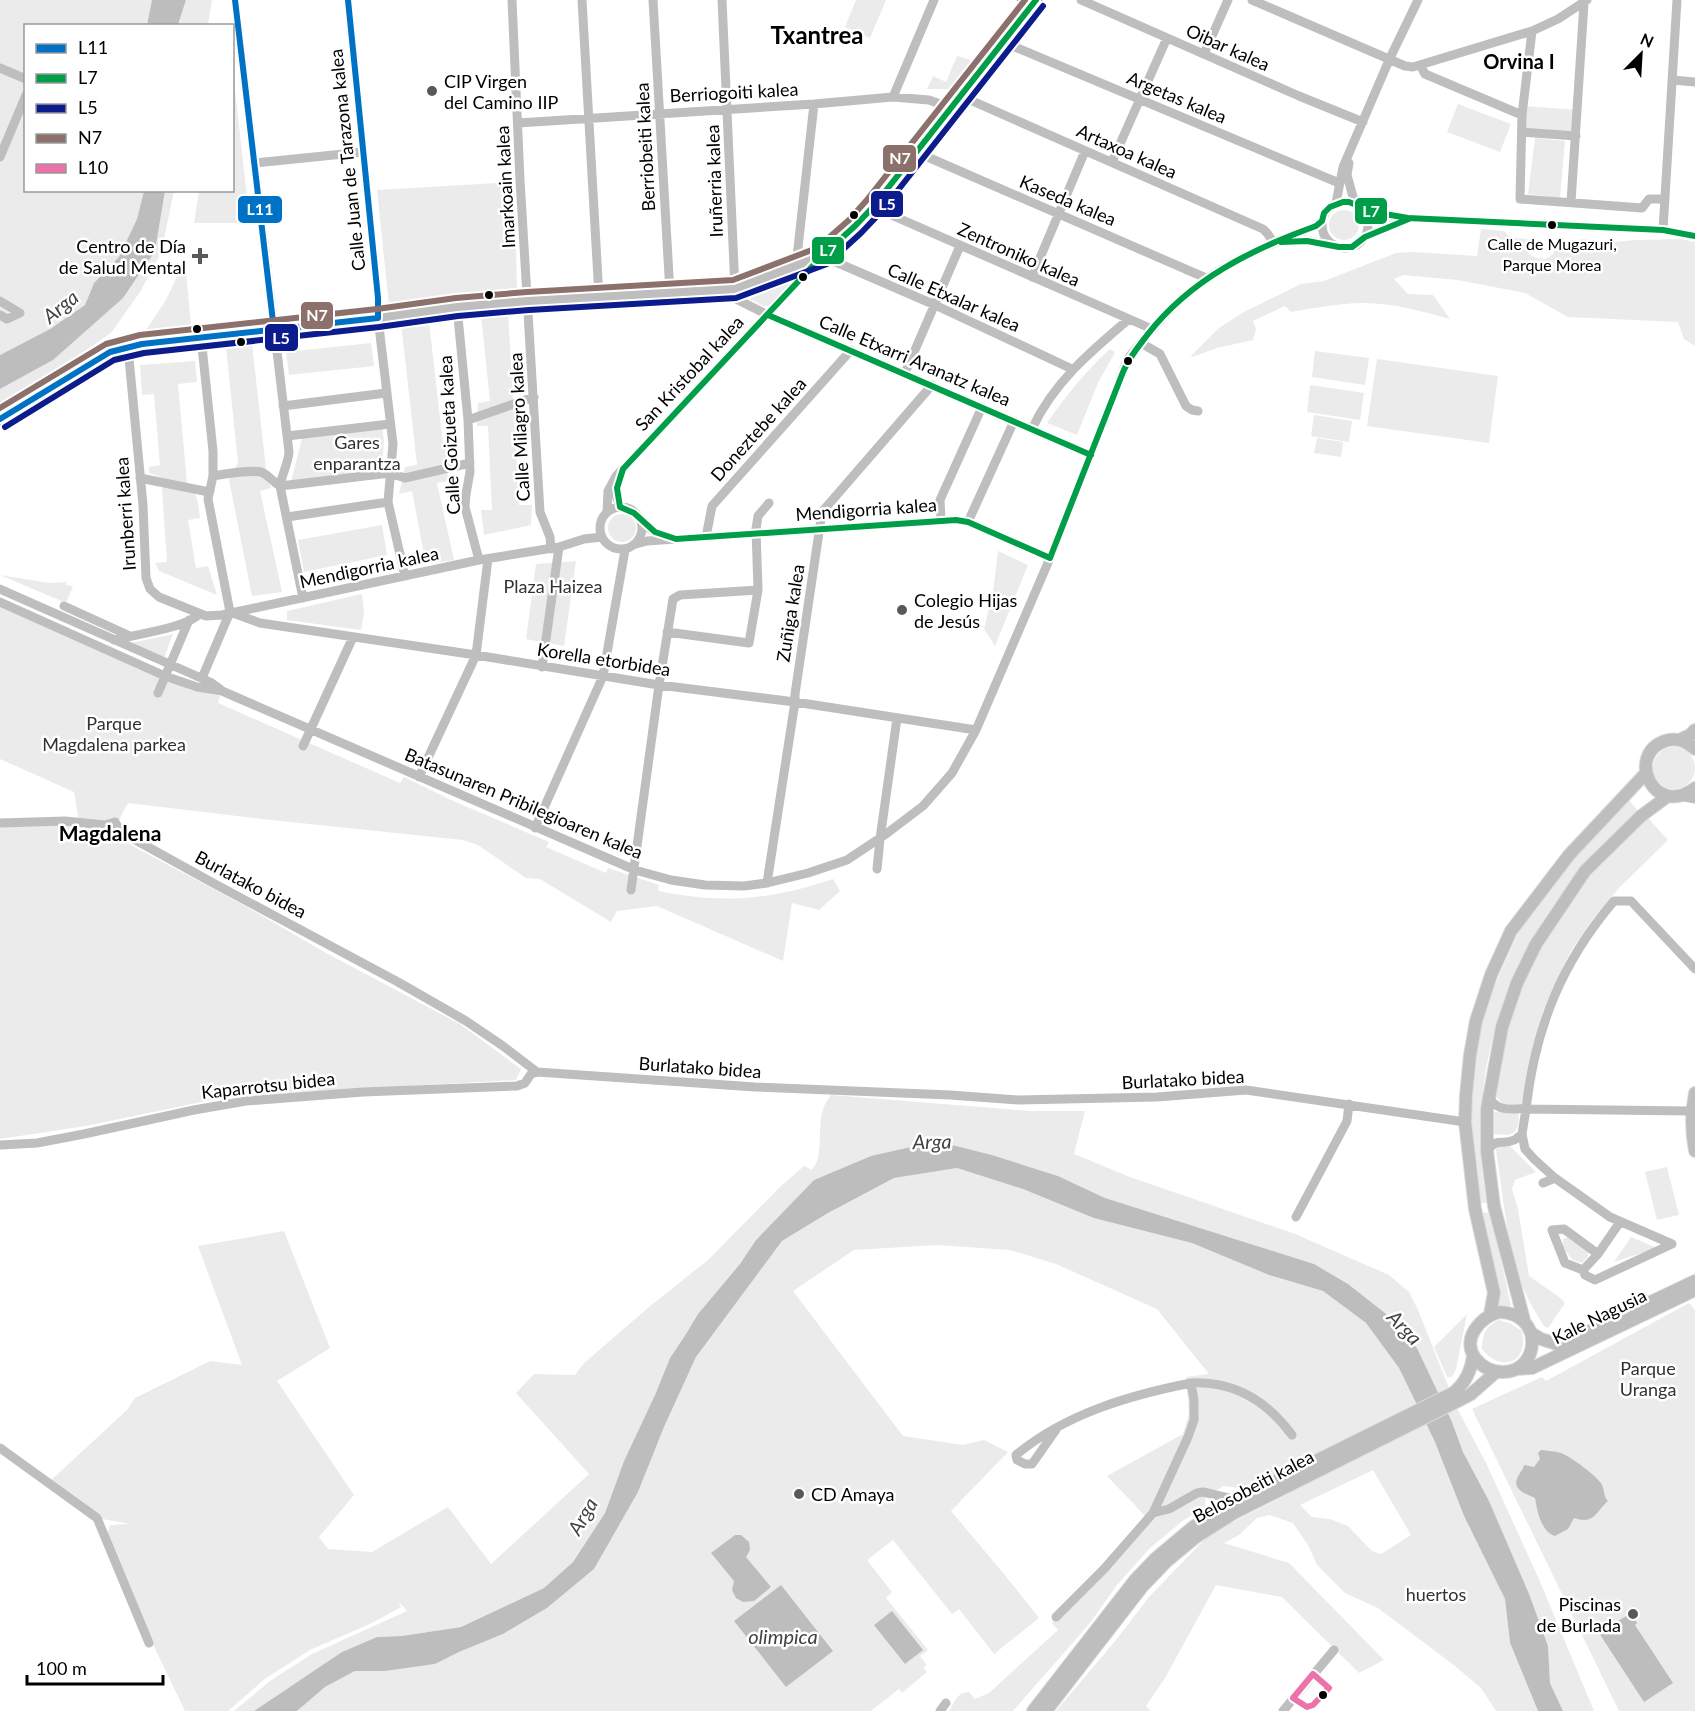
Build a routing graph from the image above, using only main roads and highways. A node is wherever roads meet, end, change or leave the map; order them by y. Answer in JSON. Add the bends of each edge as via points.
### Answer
{"nodes":[{"id":1,"x":1030,"y":2,"type":"edge"},
{"id":2,"x":0,"y":418,"type":"edge"},
{"id":3,"x":1695,"y":730,"type":"edge"},
{"id":4,"x":1679,"y":740,"type":"junction"},
{"id":5,"x":1695,"y":749,"type":"edge"},
{"id":6,"x":1646,"y":772,"type":"junction"},
{"id":7,"x":1695,"y":788,"type":"edge"},
{"id":8,"x":1673,"y":796,"type":"junction"},
{"id":9,"x":1695,"y":1093,"type":"edge"},
{"id":10,"x":1695,"y":1151,"type":"edge"},
{"id":11,"x":1695,"y":1281,"type":"edge"},
{"id":12,"x":1695,"y":1290,"type":"edge"},
{"id":13,"x":1490,"y":1314,"type":"junction"},
{"id":14,"x":1524,"y":1320,"type":"junction"},
{"id":15,"x":1532,"y":1334,"type":"junction"},
{"id":16,"x":1473,"y":1356,"type":"junction"},
{"id":17,"x":1516,"y":1370,"type":"junction"},
{"id":18,"x":1496,"y":1372,"type":"junction"},
{"id":19,"x":1466,"y":1389,"type":"junction"},
{"id":20,"x":1377,"y":1437,"type":"junction"},
{"id":21,"x":1033,"y":1711,"type":"edge"},
{"id":22,"x":1046,"y":1711,"type":"edge"}],
"edges":[{"from":1,"to":2,"type":"main road","name":"San Kristobal kalea","via":[[873,207],[822,256],[735,289],[457,307],[142,344],[110,352]]},
{"from":3,"to":4,"type":"main road"},
{"from":4,"to":5,"type":"main road"},
{"from":4,"to":6,"type":"main road","via":[[1661,742],[1654,748]]},
{"from":6,"to":8,"type":"main road","via":[[1653,788]]},
{"from":6,"to":13,"type":"main road","via":[[1569,855],[1511,931],[1476,1021],[1466,1122],[1475,1209],[1494,1293]]},
{"from":7,"to":8,"type":"main road"},
{"from":8,"to":14,"type":"main road","via":[[1641,816],[1586,871],[1536,944],[1516,982],[1502,1027],[1488,1095],[1487,1151],[1494,1206]]},
{"from":9,"to":10,"type":"main road","via":[[1691,1111]]},
{"from":11,"to":15,"type":"main road","name":"Kale Nagusia","via":[[1560,1345]]},
{"from":12,"to":17,"type":"main road","name":"Kale Nagusia","via":[[1532,1368]]},
{"from":13,"to":14,"type":"main road","via":[[1508,1312]]},
{"from":13,"to":16,"type":"main road","via":[[1473,1332]]},
{"from":14,"to":15,"type":"main road"},
{"from":15,"to":17,"type":"main road","via":[[1529,1355]]},
{"from":16,"to":18,"type":"main road"},
{"from":16,"to":19,"type":"main road"},
{"from":17,"to":18,"type":"main road"},
{"from":18,"to":19,"type":"main road","name":"Belosobeiti kalea"},
{"from":19,"to":20,"type":"main road","name":"Belosobeiti kalea"},
{"from":20,"to":21,"type":"main road","name":"Belosobeiti kalea","via":[[1238,1500],[1173,1542],[1141,1573]]},
{"from":20,"to":22,"type":"main road","name":"Belosobeiti kalea","via":[[1234,1513],[1167,1561],[1142,1587]]}]}
